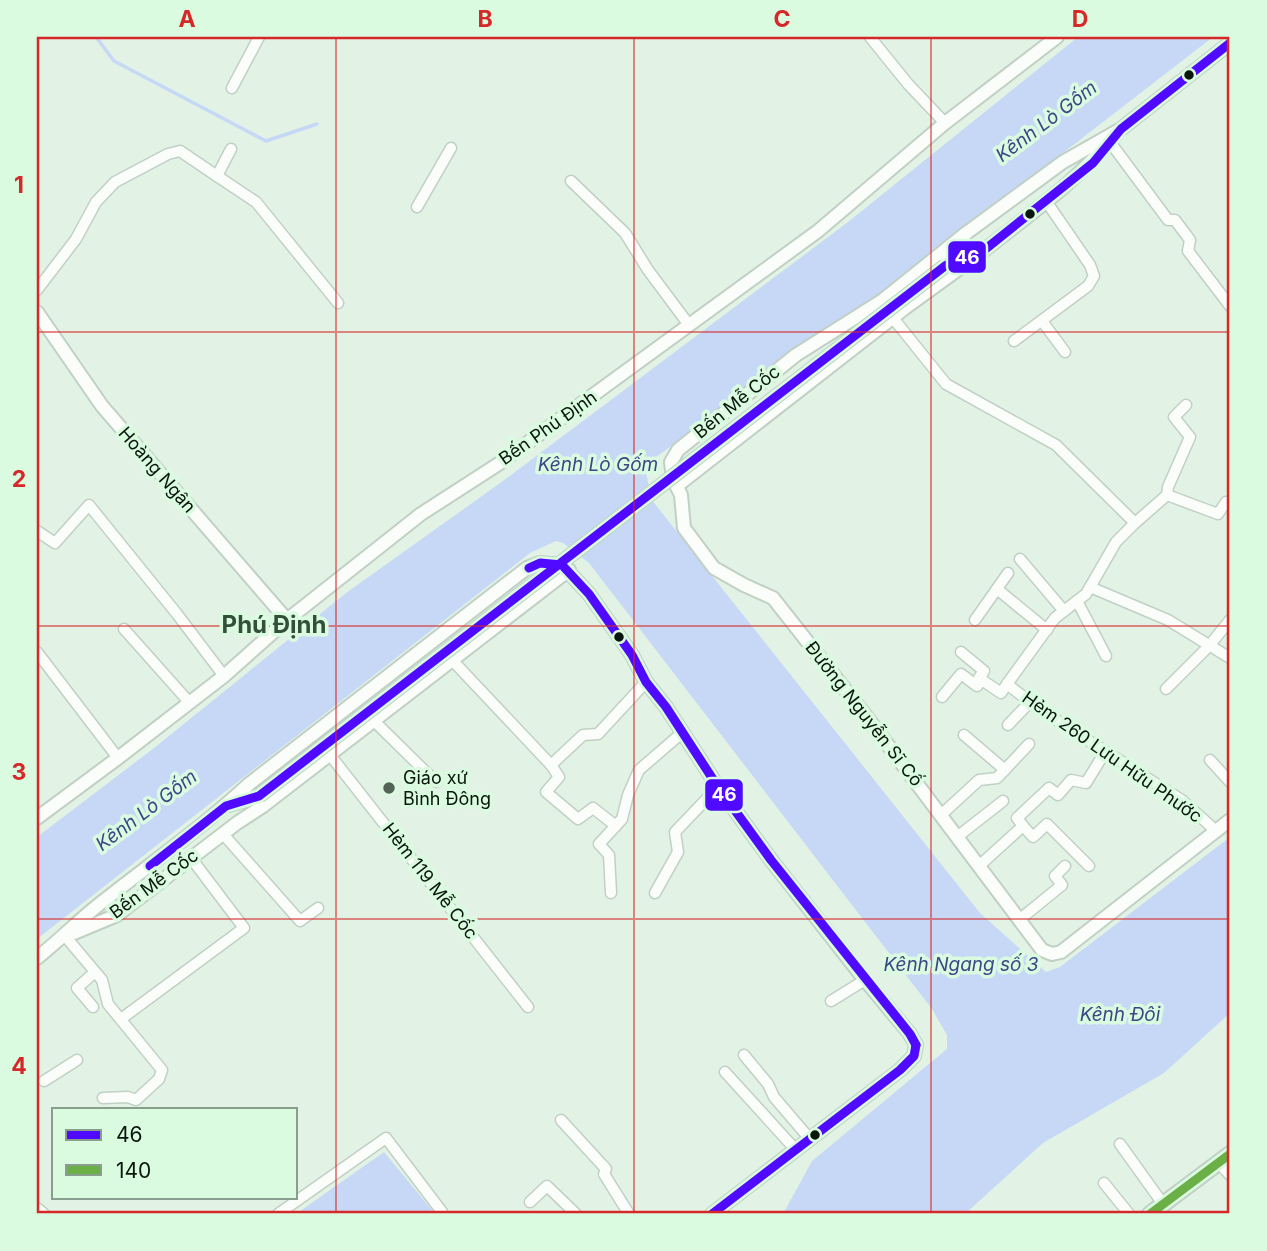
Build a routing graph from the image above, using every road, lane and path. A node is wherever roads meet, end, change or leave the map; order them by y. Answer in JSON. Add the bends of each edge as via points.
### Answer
{"nodes":[{"id":1,"x":259,"y":37,"type":"edge"},
{"id":2,"x":1058,"y":37,"type":"edge"},
{"id":3,"x":875,"y":38,"type":"edge"},
{"id":4,"x":1230,"y":43,"type":"edge"},
{"id":5,"x":232,"y":88,"type":"dead end"},
{"id":6,"x":945,"y":123,"type":"junction"},
{"id":7,"x":1121,"y":129,"type":"junction"},
{"id":8,"x":1110,"y":142,"type":"junction"},
{"id":9,"x":451,"y":148,"type":"dead end"},
{"id":10,"x":231,"y":149,"type":"dead end"},
{"id":11,"x":1063,"y":162,"type":"junction"},
{"id":12,"x":217,"y":176,"type":"junction"},
{"id":13,"x":1076,"y":177,"type":"junction"},
{"id":14,"x":571,"y":181,"type":"dead end"},
{"id":15,"x":1046,"y":201,"type":"junction"},
{"id":16,"x":417,"y":207,"type":"dead end"},
{"id":17,"x":965,"y":234,"type":"junction"},
{"id":18,"x":978,"y":255,"type":"junction"},
{"id":19,"x":944,"y":266,"type":"junction"},
{"id":20,"x":37,"y":290,"type":"edge"},
{"id":21,"x":338,"y":303,"type":"dead end"},
{"id":22,"x":1230,"y":306,"type":"edge"},
{"id":23,"x":37,"y":312,"type":"edge"},
{"id":24,"x":893,"y":318,"type":"junction"},
{"id":25,"x":1042,"y":321,"type":"junction"},
{"id":26,"x":689,"y":326,"type":"junction"},
{"id":27,"x":1014,"y":341,"type":"dead end"},
{"id":28,"x":1065,"y":352,"type":"dead end"},
{"id":29,"x":1186,"y":405,"type":"dead end"},
{"id":30,"x":678,"y":485,"type":"junction"},
{"id":31,"x":1167,"y":495,"type":"junction"},
{"id":32,"x":1229,"y":500,"type":"edge"},
{"id":33,"x":1135,"y":523,"type":"junction"},
{"id":34,"x":37,"y":531,"type":"edge"},
{"id":35,"x":1020,"y":559,"type":"dead end"},
{"id":36,"x":569,"y":570,"type":"junction"},
{"id":37,"x":1008,"y":573,"type":"dead end"},
{"id":38,"x":1090,"y":587,"type":"junction"},
{"id":39,"x":997,"y":589,"type":"junction"},
{"id":40,"x":1077,"y":601,"type":"junction"},
{"id":41,"x":1064,"y":611,"type":"junction"},
{"id":42,"x":287,"y":620,"type":"junction"},
{"id":43,"x":975,"y":620,"type":"dead end"},
{"id":44,"x":1230,"y":620,"type":"edge"},
{"id":45,"x":124,"y":628,"type":"dead end"},
{"id":46,"x":1047,"y":631,"type":"junction"},
{"id":47,"x":1209,"y":646,"type":"junction"},
{"id":48,"x":37,"y":652,"type":"edge"},
{"id":49,"x":961,"y":652,"type":"dead end"},
{"id":50,"x":1106,"y":656,"type":"dead end"},
{"id":51,"x":1230,"y":658,"type":"edge"},
{"id":52,"x":452,"y":660,"type":"junction"},
{"id":53,"x":224,"y":676,"type":"junction"},
{"id":54,"x":982,"y":680,"type":"junction"},
{"id":55,"x":646,"y":682,"type":"junction"},
{"id":56,"x":1007,"y":684,"type":"junction"},
{"id":57,"x":1166,"y":689,"type":"dead end"},
{"id":58,"x":942,"y":697,"type":"dead end"},
{"id":59,"x":189,"y":702,"type":"junction"},
{"id":60,"x":1030,"y":702,"type":"junction"},
{"id":61,"x":374,"y":721,"type":"junction"},
{"id":62,"x":1008,"y":725,"type":"dead end"},
{"id":63,"x":683,"y":733,"type":"junction"},
{"id":64,"x":964,"y":735,"type":"dead end"},
{"id":65,"x":1029,"y":744,"type":"dead end"},
{"id":66,"x":1105,"y":752,"type":"junction"},
{"id":67,"x":330,"y":755,"type":"junction"},
{"id":68,"x":118,"y":758,"type":"junction"},
{"id":69,"x":1210,"y":760,"type":"dead end"},
{"id":70,"x":551,"y":765,"type":"junction"},
{"id":71,"x":1005,"y":769,"type":"junction"},
{"id":72,"x":436,"y":782,"type":"dead end"},
{"id":73,"x":1230,"y":782,"type":"edge"},
{"id":74,"x":718,"y":788,"type":"junction"},
{"id":75,"x":259,"y":796,"type":"junction"},
{"id":76,"x":1003,"y":800,"type":"dead end"},
{"id":77,"x":226,"y":806,"type":"junction"},
{"id":78,"x":39,"y":812,"type":"edge"},
{"id":79,"x":941,"y":815,"type":"junction"},
{"id":80,"x":1230,"y":820,"type":"edge"},
{"id":81,"x":237,"y":822,"type":"junction"},
{"id":82,"x":616,"y":826,"type":"junction"},
{"id":83,"x":1023,"y":826,"type":"junction"},
{"id":84,"x":1216,"y":831,"type":"junction"},
{"id":85,"x":223,"y":834,"type":"junction"},
{"id":86,"x":957,"y":837,"type":"junction"},
{"id":87,"x":191,"y":858,"type":"junction"},
{"id":88,"x":150,"y":866,"type":"junction"},
{"id":89,"x":979,"y":866,"type":"junction"},
{"id":90,"x":1065,"y":866,"type":"dead end"},
{"id":91,"x":1089,"y":866,"type":"dead end"},
{"id":92,"x":160,"y":882,"type":"junction"},
{"id":93,"x":611,"y":893,"type":"dead end"},
{"id":94,"x":655,"y":893,"type":"dead end"},
{"id":95,"x":318,"y":908,"type":"dead end"},
{"id":96,"x":1019,"y":920,"type":"junction"},
{"id":97,"x":65,"y":936,"type":"junction"},
{"id":98,"x":37,"y":958,"type":"edge"},
{"id":99,"x":95,"y":972,"type":"junction"},
{"id":100,"x":865,"y":980,"type":"junction"},
{"id":101,"x":831,"y":1001,"type":"dead end"},
{"id":102,"x":528,"y":1006,"type":"dead end"},
{"id":103,"x":93,"y":1007,"type":"dead end"},
{"id":104,"x":121,"y":1019,"type":"junction"},
{"id":105,"x":744,"y":1055,"type":"dead end"},
{"id":106,"x":77,"y":1060,"type":"dead end"},
{"id":107,"x":725,"y":1072,"type":"dead end"},
{"id":108,"x":44,"y":1081,"type":"dead end"},
{"id":109,"x":103,"y":1098,"type":"dead end"},
{"id":110,"x":561,"y":1120,"type":"dead end"},
{"id":111,"x":809,"y":1138,"type":"junction"},
{"id":112,"x":1120,"y":1144,"type":"dead end"},
{"id":113,"x":795,"y":1149,"type":"junction"},
{"id":114,"x":1224,"y":1158,"type":"edge"},
{"id":115,"x":1230,"y":1175,"type":"edge"},
{"id":116,"x":1104,"y":1183,"type":"dead end"},
{"id":117,"x":530,"y":1202,"type":"dead end"},
{"id":118,"x":1163,"y":1204,"type":"junction"},
{"id":119,"x":37,"y":1208,"type":"edge"},
{"id":120,"x":44,"y":1214,"type":"edge"},
{"id":121,"x":278,"y":1214,"type":"edge"},
{"id":122,"x":439,"y":1214,"type":"edge"},
{"id":123,"x":576,"y":1214,"type":"edge"},
{"id":124,"x":629,"y":1214,"type":"edge"},
{"id":125,"x":712,"y":1214,"type":"edge"},
{"id":126,"x":1129,"y":1214,"type":"edge"},
{"id":127,"x":1150,"y":1214,"type":"edge"}],
"edges":[{"from":1,"to":5,"type":"street"},
{"from":2,"to":6,"type":"street","name":"Bến Phú Định"},
{"from":3,"to":6,"type":"street","via":[[908,84]]},
{"from":4,"to":7,"type":"street","name":"Bến Mễ Cốc"},
{"from":6,"to":26,"type":"street","name":"Bến Phú Định","via":[[818,231]]},
{"from":7,"to":8,"type":"street","name":"Bến Mễ Cốc"},
{"from":7,"to":11,"type":"street","name":"Bến Mễ Cốc"},
{"from":8,"to":13,"type":"street","name":"Bến Mễ Cốc"},
{"from":8,"to":22,"type":"street","via":[[1168,220],[1175,220],[1190,240],[1188,251]]},
{"from":9,"to":16,"type":"street"},
{"from":10,"to":12,"type":"street"},
{"from":11,"to":13,"type":"street"},
{"from":11,"to":17,"type":"street","name":"Bến Mễ Cốc"},
{"from":12,"to":20,"type":"street","via":[[180,151],[115,182],[96,202],[76,239]]},
{"from":12,"to":21,"type":"street","via":[[256,202]]},
{"from":13,"to":15,"type":"street","name":"Bến Mễ Cốc"},
{"from":14,"to":26,"type":"street","via":[[625,233]]},
{"from":15,"to":18,"type":"street","name":"Bến Mễ Cốc"},
{"from":15,"to":25,"type":"street","via":[[1094,276],[1088,286]]},
{"from":17,"to":19,"type":"street","name":"Bến Mễ Cốc"},
{"from":17,"to":30,"type":"street","name":"Bến Mễ Cốc","via":[[883,300],[796,355],[683,445],[671,462]]},
{"from":18,"to":19,"type":"street","name":"Bến Mễ Cốc"},
{"from":18,"to":24,"type":"street","name":"Bến Mễ Cốc"},
{"from":19,"to":75,"type":"street","bridge":true},
{"from":23,"to":42,"type":"street","name":"Hoàng Ngân","via":[[102,406]]},
{"from":24,"to":30,"type":"street","name":"Bến Mễ Cốc"},
{"from":24,"to":33,"type":"street","via":[[946,384],[1056,445]]},
{"from":25,"to":27,"type":"street"},
{"from":25,"to":28,"type":"street"},
{"from":26,"to":42,"type":"street","name":"Bến Phú Định","via":[[500,463],[421,514]]},
{"from":29,"to":31,"type":"street","via":[[1174,417],[1190,437]]},
{"from":30,"to":79,"type":"street","name":"Đường Nguyễn Sĩ Cố","via":[[684,528],[714,568],[773,598]]},
{"from":31,"to":32,"type":"street","via":[[1218,514]]},
{"from":31,"to":33,"type":"street","name":"Hẻm 260 Lưu Hữu Phước"},
{"from":33,"to":38,"type":"street","name":"Hẻm 260 Lưu Hữu Phước","via":[[1116,542]]},
{"from":34,"to":53,"type":"street","via":[[55,543],[89,505]]},
{"from":35,"to":41,"type":"street"},
{"from":36,"to":52,"type":"street","name":"Bến Mễ Cốc"},
{"from":36,"to":55,"type":"street","via":[[632,655]]},
{"from":36,"to":77,"type":"street","name":"Bến Mễ Cốc","via":[[548,563],[527,568],[248,784]]},
{"from":37,"to":39,"type":"street"},
{"from":38,"to":40,"type":"street","name":"Hẻm 260 Lưu Hữu Phước"},
{"from":38,"to":47,"type":"street","via":[[1168,620]]},
{"from":39,"to":43,"type":"street"},
{"from":39,"to":46,"type":"street"},
{"from":40,"to":41,"type":"street","name":"Hẻm 260 Lưu Hữu Phước"},
{"from":40,"to":50,"type":"street"},
{"from":41,"to":46,"type":"street","name":"Hẻm 260 Lưu Hữu Phước"},
{"from":42,"to":53,"type":"street","name":"Bến Phú Định"},
{"from":44,"to":47,"type":"street"},
{"from":45,"to":59,"type":"street"},
{"from":46,"to":56,"type":"street","name":"Hẻm 260 Lưu Hữu Phước"},
{"from":47,"to":51,"type":"street"},
{"from":47,"to":57,"type":"street"},
{"from":48,"to":68,"type":"street"},
{"from":49,"to":54,"type":"street","via":[[984,671]]},
{"from":52,"to":61,"type":"street","name":"Bến Mễ Cốc"},
{"from":52,"to":70,"type":"street"},
{"from":53,"to":59,"type":"street","name":"Bến Phú Định"},
{"from":54,"to":56,"type":"street","name":"Hẻm 260 Lưu Hữu Phước","via":[[1001,693]]},
{"from":54,"to":58,"type":"street","via":[[977,686],[961,674]]},
{"from":55,"to":63,"type":"street"},
{"from":55,"to":70,"type":"street","via":[[598,734],[583,735]]},
{"from":56,"to":60,"type":"street","name":"Hẻm 260 Lưu Hữu Phước"},
{"from":59,"to":68,"type":"street","name":"Bến Phú Định"},
{"from":60,"to":62,"type":"street"},
{"from":60,"to":66,"type":"street","name":"Hẻm 260 Lưu Hữu Phước"},
{"from":61,"to":67,"type":"street","name":"Bến Mễ Cốc"},
{"from":61,"to":72,"type":"street"},
{"from":63,"to":74,"type":"street"},
{"from":63,"to":82,"type":"street","via":[[639,770]]},
{"from":64,"to":71,"type":"street"},
{"from":65,"to":71,"type":"street"},
{"from":66,"to":83,"type":"street","via":[[1086,783],[1072,780],[1058,795],[1049,788],[1017,818]]},
{"from":66,"to":84,"type":"street","name":"Hẻm 260 Lưu Hữu Phước","via":[[1183,802]]},
{"from":67,"to":81,"type":"street","name":"Bến Mễ Cốc","via":[[264,807]]},
{"from":67,"to":102,"type":"street","name":"Hẻm 119 Mễ Cốc"},
{"from":68,"to":78,"type":"street","name":"Bến Phú Định"},
{"from":69,"to":73,"type":"street"},
{"from":70,"to":82,"type":"street","via":[[559,777],[546,792],[578,820],[593,808]]},
{"from":71,"to":79,"type":"street","via":[[997,778],[979,780]]},
{"from":74,"to":94,"type":"street","via":[[676,832],[678,852]]},
{"from":74,"to":100,"type":"street"},
{"from":75,"to":77,"type":"street","name":"Bến Mễ Cốc"},
{"from":75,"to":81,"type":"street","name":"Bến Mễ Cốc"},
{"from":76,"to":86,"type":"street"},
{"from":77,"to":88,"type":"street","name":"Bến Mễ Cốc"},
{"from":79,"to":86,"type":"street","name":"Đường Nguyễn Sĩ Cố"},
{"from":80,"to":84,"type":"street"},
{"from":81,"to":85,"type":"street","name":"Bến Mễ Cốc"},
{"from":82,"to":93,"type":"street","via":[[599,844],[609,855]]},
{"from":83,"to":89,"type":"street"},
{"from":83,"to":91,"type":"street","via":[[1033,837],[1047,824]]},
{"from":84,"to":96,"type":"street","name":"Đường Nguyễn Sĩ Cố","via":[[1061,951],[1042,950]]},
{"from":85,"to":87,"type":"street","name":"Bến Mễ Cốc"},
{"from":85,"to":95,"type":"street","via":[[300,921]]},
{"from":86,"to":89,"type":"street","name":"Đường Nguyễn Sĩ Cố"},
{"from":87,"to":92,"type":"street","name":"Bến Mễ Cốc"},
{"from":87,"to":104,"type":"street","via":[[244,928]]},
{"from":88,"to":92,"type":"street"},
{"from":88,"to":97,"type":"street","name":"Bến Mễ Cốc"},
{"from":89,"to":96,"type":"street","name":"Đường Nguyễn Sĩ Cố"},
{"from":90,"to":96,"type":"street","via":[[1055,876],[1062,884]]},
{"from":92,"to":97,"type":"street","name":"Bến Mễ Cốc","via":[[117,915]]},
{"from":97,"to":98,"type":"street","name":"Bến Mễ Cốc"},
{"from":97,"to":99,"type":"street"},
{"from":99,"to":103,"type":"street","via":[[77,988]]},
{"from":99,"to":104,"type":"street","via":[[108,1004]]},
{"from":100,"to":101,"type":"street"},
{"from":100,"to":111,"type":"street","via":[[910,1034],[916,1045],[914,1056]]},
{"from":104,"to":109,"type":"street","via":[[162,1070],[159,1079],[135,1100]]},
{"from":105,"to":111,"type":"street"},
{"from":106,"to":108,"type":"street"},
{"from":107,"to":113,"type":"street"},
{"from":110,"to":124,"type":"street","via":[[606,1168],[604,1174]]},
{"from":111,"to":113,"type":"street"},
{"from":112,"to":118,"type":"street"},
{"from":113,"to":125,"type":"street"},
{"from":114,"to":115,"type":"street"},
{"from":114,"to":118,"type":"main road"},
{"from":116,"to":126,"type":"street"},
{"from":117,"to":123,"type":"street","via":[[547,1186]]},
{"from":118,"to":127,"type":"main road"},
{"from":119,"to":120,"type":"street"},
{"from":121,"to":122,"type":"street","via":[[386,1139],[442,1212]]}]}
